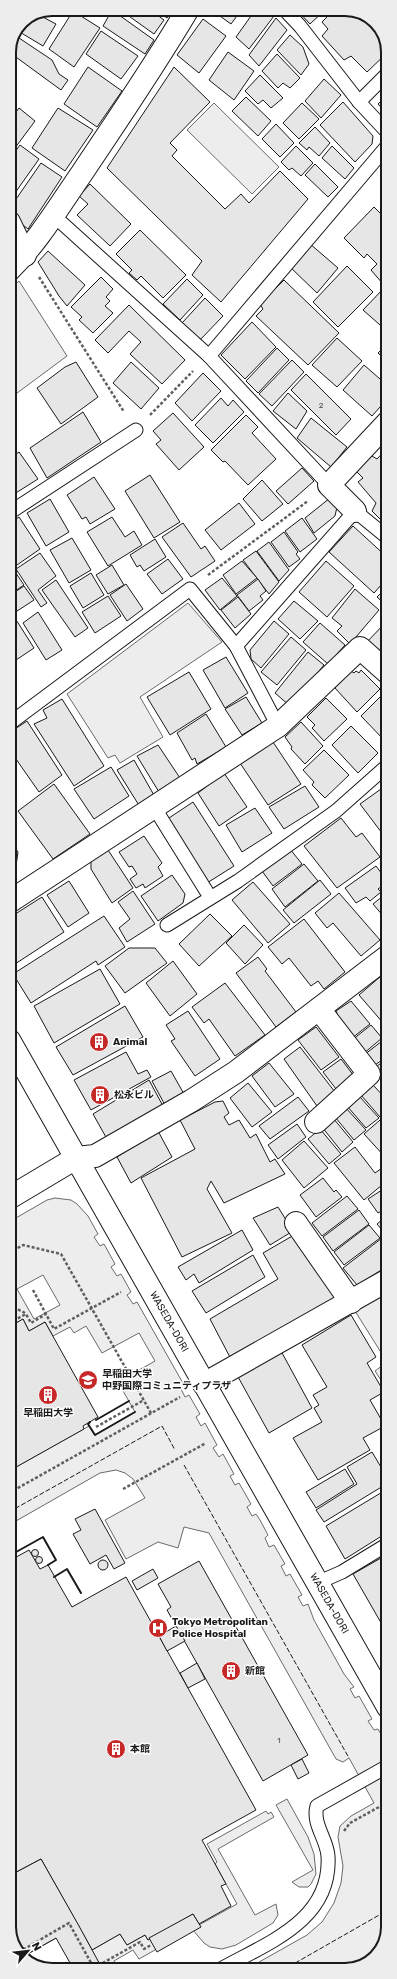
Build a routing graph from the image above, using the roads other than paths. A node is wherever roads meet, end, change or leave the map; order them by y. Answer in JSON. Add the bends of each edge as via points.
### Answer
{"nodes":[{"id":1,"x":184,"y":16,"type":"edge"},
{"id":2,"x":291,"y":16,"type":"edge"},
{"id":3,"x":381,"y":80,"type":"edge"},
{"id":4,"x":359,"y":102,"type":"junction"},
{"id":5,"x":381,"y":126,"type":"edge"},
{"id":6,"x":381,"y":153,"type":"edge"},
{"id":7,"x":53,"y":215,"type":"junction"},
{"id":8,"x":16,"y":236,"type":"edge"},
{"id":9,"x":25,"y":255,"type":"junction"},
{"id":10,"x":16,"y":263,"type":"edge"},
{"id":11,"x":208,"y":356,"type":"junction"},
{"id":12,"x":381,"y":429,"type":"edge"},
{"id":13,"x":136,"y":430,"type":"road end"},
{"id":14,"x":329,"y":485,"type":"junction"},
{"id":15,"x":16,"y":509,"type":"edge"},
{"id":16,"x":355,"y":511,"type":"junction"},
{"id":17,"x":381,"y":532,"type":"edge"},
{"id":18,"x":236,"y":646,"type":"junction"},
{"id":19,"x":381,"y":667,"type":"edge"},
{"id":20,"x":16,"y":719,"type":"edge"},
{"id":21,"x":278,"y":726,"type":"junction"},
{"id":22,"x":381,"y":771,"type":"edge"},
{"id":23,"x":154,"y":807,"type":"junction"},
{"id":24,"x":16,"y":897,"type":"edge"},
{"id":25,"x":210,"y":897,"type":"junction"},
{"id":26,"x":167,"y":925,"type":"dead end"},
{"id":27,"x":381,"y":961,"type":"edge"},
{"id":28,"x":319,"y":1009,"type":"junction"},
{"id":29,"x":16,"y":1052,"type":"edge"},
{"id":30,"x":316,"y":1122,"type":"dead end"},
{"id":31,"x":76,"y":1158,"type":"junction"},
{"id":32,"x":16,"y":1194,"type":"edge"},
{"id":33,"x":296,"y":1223,"type":"dead end"},
{"id":34,"x":381,"y":1284,"type":"edge"},
{"id":35,"x":352,"y":1302,"type":"junction"},
{"id":36,"x":204,"y":1384,"type":"junction"},
{"id":37,"x":381,"y":1548,"type":"edge"},
{"id":38,"x":317,"y":1583,"type":"junction"},
{"id":39,"x":381,"y":1695,"type":"edge"},
{"id":40,"x":381,"y":1770,"type":"edge"},
{"id":41,"x":232,"y":1963,"type":"edge"}],
"edges":[{"from":1,"to":7,"type":"street","via":[[151,70]]},
{"from":2,"to":4,"type":"lane"},
{"from":3,"to":4,"type":"lane"},
{"from":4,"to":5,"type":"lane"},
{"from":6,"to":11,"type":"lane"},
{"from":7,"to":9,"type":"street"},
{"from":7,"to":11,"type":"lane"},
{"from":8,"to":9,"type":"street"},
{"from":9,"to":10,"type":"street"},
{"from":11,"to":14,"type":"lane"},
{"from":12,"to":14,"type":"street"},
{"from":13,"to":15,"type":"lane"},
{"from":14,"to":16,"type":"street"},
{"from":16,"to":17,"type":"lane"},
{"from":16,"to":18,"type":"lane"},
{"from":18,"to":20,"type":"lane","via":[[190,589]]},
{"from":18,"to":21,"type":"lane"},
{"from":19,"to":21,"type":"street","via":[[360,648]]},
{"from":21,"to":23,"type":"street"},
{"from":22,"to":25,"type":"lane","via":[[336,811],[238,881]]},
{"from":23,"to":24,"type":"street"},
{"from":23,"to":25,"type":"lane"},
{"from":25,"to":26,"type":"lane"},
{"from":27,"to":28,"type":"street"},
{"from":28,"to":30,"type":"street","via":[[369,1074]]},
{"from":28,"to":31,"type":"street","via":[[236,1072],[191,1101],[95,1156]]},
{"from":29,"to":31,"type":"street","name":"WASEDA-DORI"},
{"from":31,"to":32,"type":"street"},
{"from":31,"to":36,"type":"street","name":"WASEDA-DORI"},
{"from":33,"to":35,"type":"street"},
{"from":34,"to":35,"type":"street"},
{"from":35,"to":36,"type":"street"},
{"from":36,"to":38,"type":"street","name":"WASEDA-DORI"},
{"from":37,"to":38,"type":"lane","via":[[342,1572]]},
{"from":38,"to":39,"type":"street","name":"WASEDA-DORI"},
{"from":40,"to":41,"type":"lane","via":[[317,1806],[316,1820],[328,1854],[328,1870],[326,1886],[312,1912],[290,1930]]}]}
